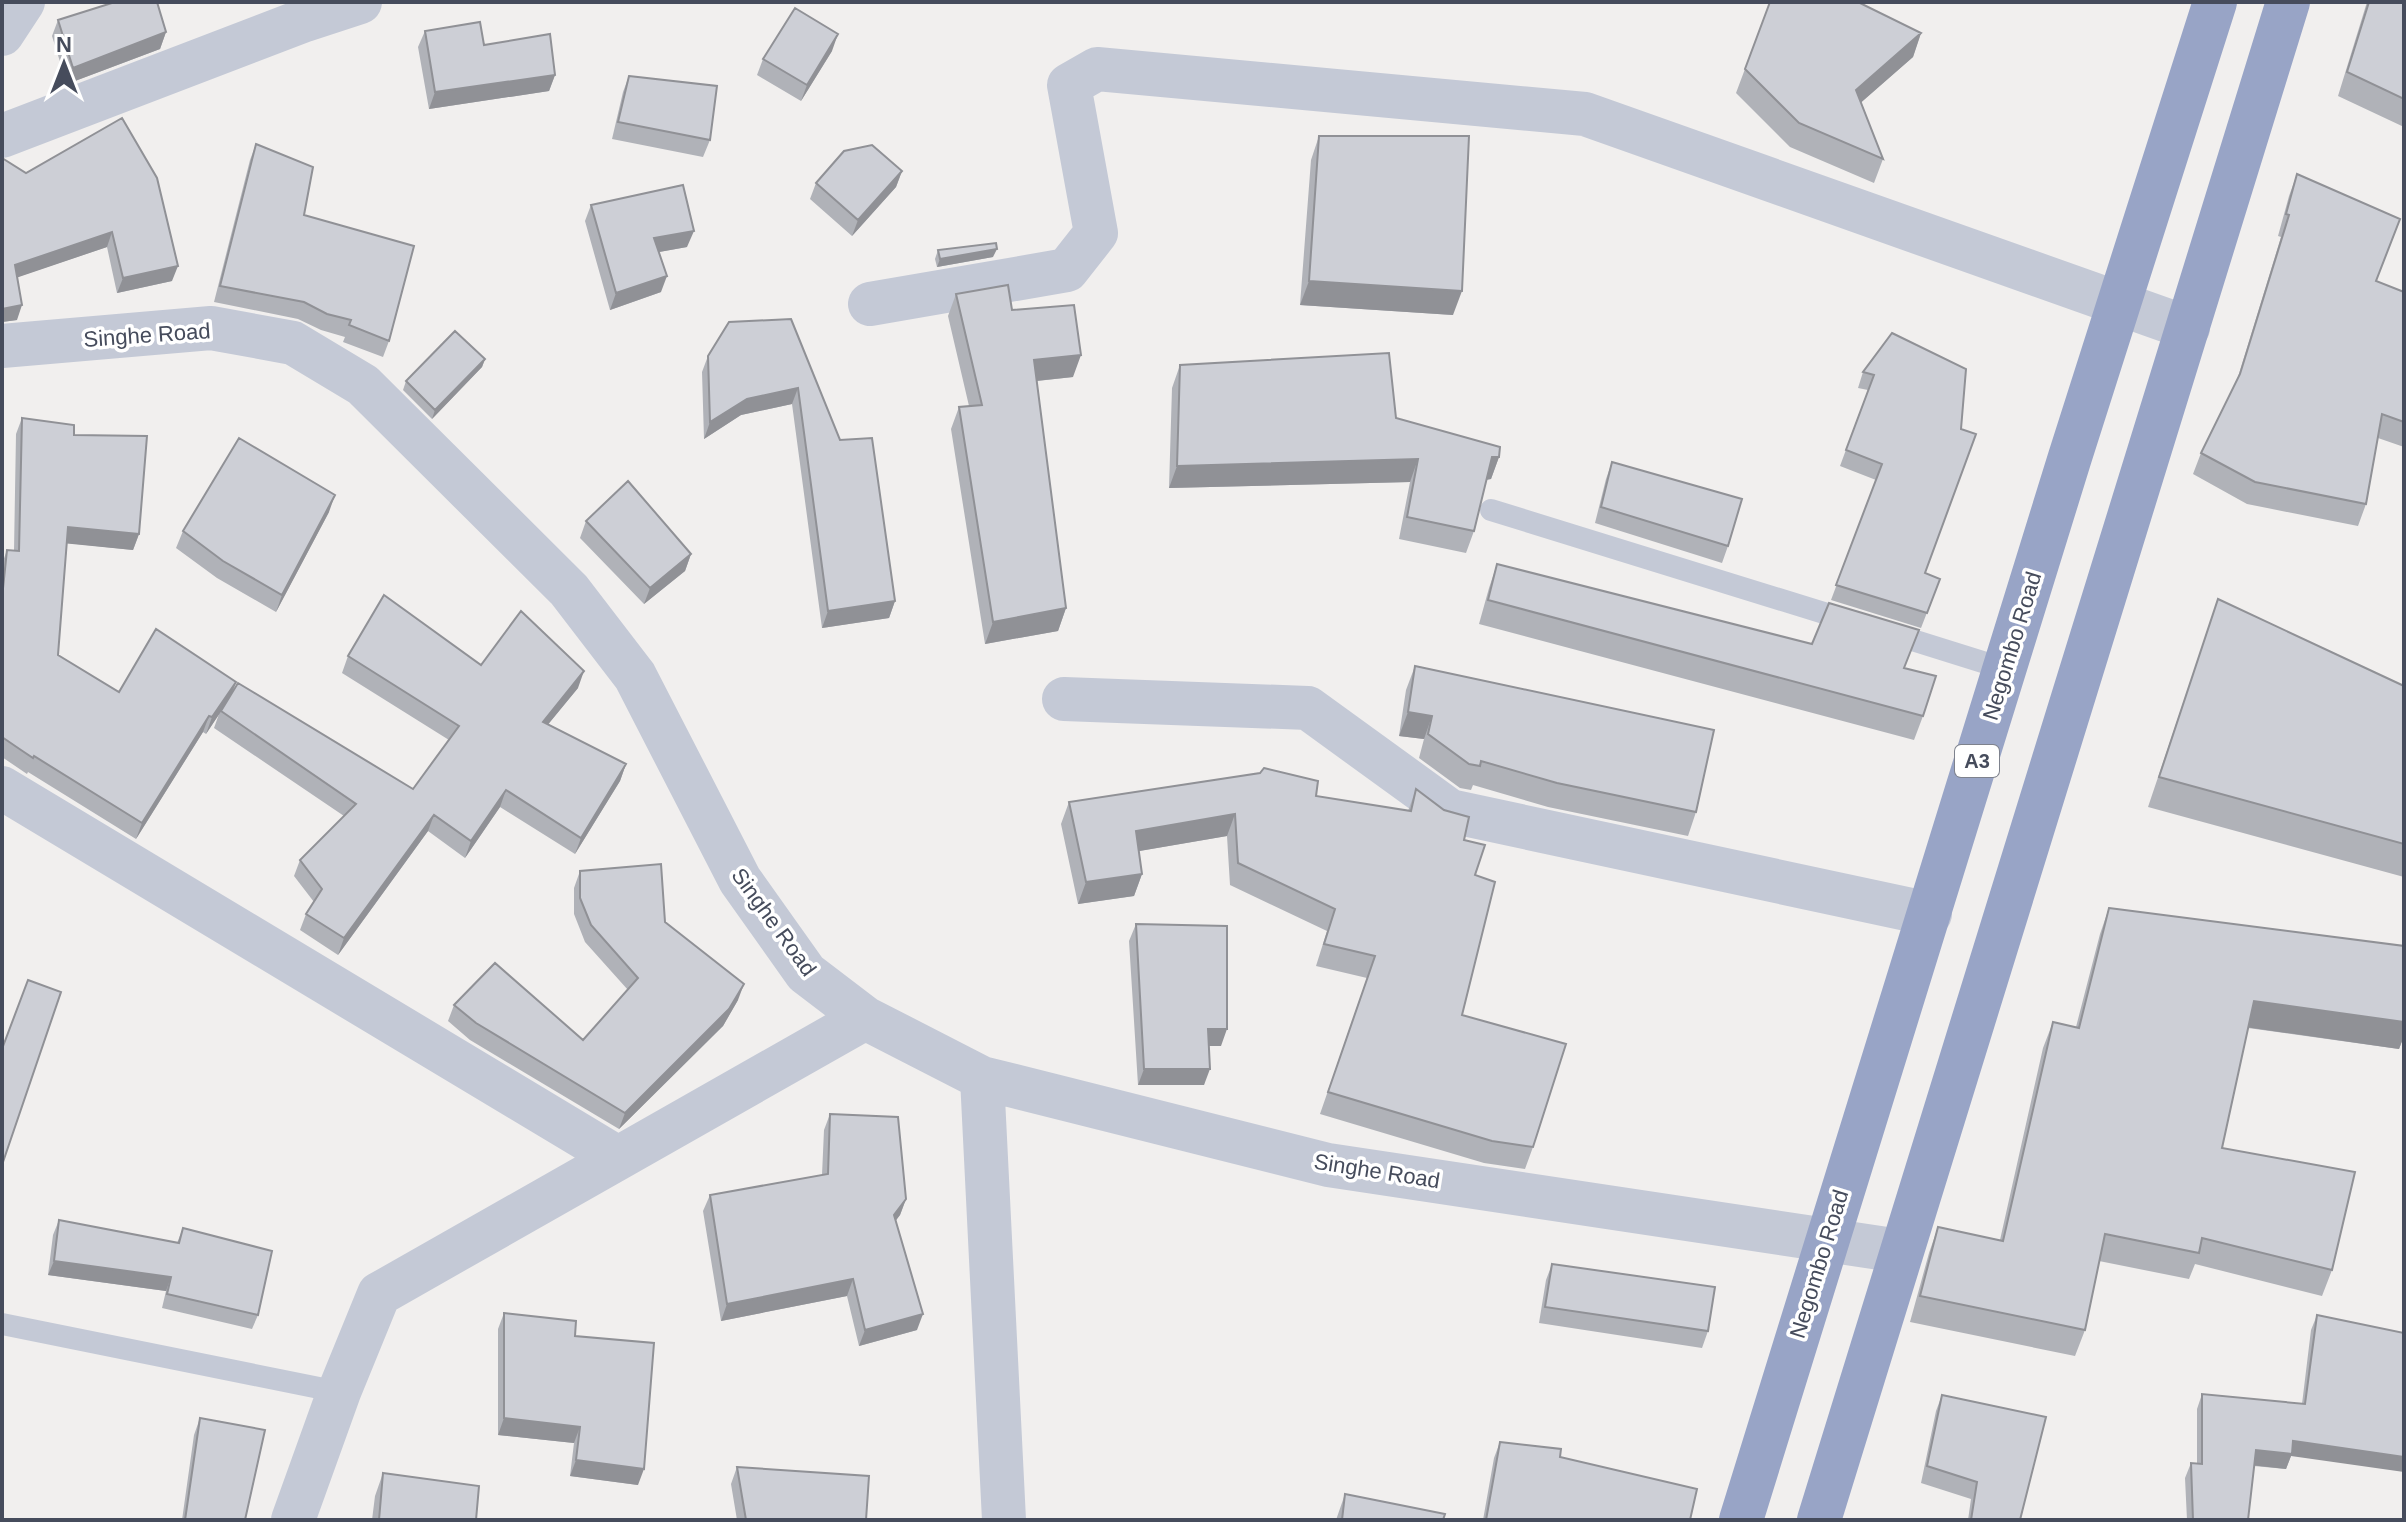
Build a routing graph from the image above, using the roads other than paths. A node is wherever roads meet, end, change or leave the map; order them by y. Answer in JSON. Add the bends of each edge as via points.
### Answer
{"nodes":[{"id":1,"x":23,"y":2,"type":"edge"},
{"id":2,"x":360,"y":2,"type":"edge"},
{"id":3,"x":2215,"y":2,"type":"edge"},
{"id":4,"x":2288,"y":2,"type":"edge"},
{"id":5,"x":2,"y":34,"type":"edge"},
{"id":6,"x":2,"y":136,"type":"edge"},
{"id":7,"x":870,"y":304,"type":"dead end"},
{"id":8,"x":2119,"y":304,"type":"junction"},
{"id":9,"x":2188,"y":328,"type":"junction"},
{"id":10,"x":2,"y":346,"type":"edge"},
{"id":11,"x":1491,"y":510,"type":"dead end"},
{"id":12,"x":2005,"y":669,"type":"junction"},
{"id":13,"x":1064,"y":699,"type":"dead end"},
{"id":14,"x":2,"y":788,"type":"edge"},
{"id":15,"x":1930,"y":914,"type":"junction"},
{"id":16,"x":865,"y":1018,"type":"junction"},
{"id":17,"x":982,"y":1078,"type":"junction"},
{"id":18,"x":618,"y":1158,"type":"junction"},
{"id":19,"x":1827,"y":1239,"type":"junction"},
{"id":20,"x":1900,"y":1251,"type":"junction"},
{"id":21,"x":2,"y":1324,"type":"edge"},
{"id":22,"x":339,"y":1392,"type":"junction"},
{"id":23,"x":293,"y":1520,"type":"edge"},
{"id":24,"x":1004,"y":1520,"type":"edge"},
{"id":25,"x":1741,"y":1520,"type":"edge"},
{"id":26,"x":1819,"y":1520,"type":"edge"}],
"edges":[{"from":1,"to":5,"type":"street"},
{"from":2,"to":6,"type":"street"},
{"from":3,"to":8,"type":"highway","name":"Negombo Road","number":"A3"},
{"from":4,"to":9,"type":"highway"},
{"from":7,"to":8,"type":"street","via":[[1067,270],[1096,233],[1069,85],[1097,69],[1585,114]]},
{"from":8,"to":9,"type":"street"},
{"from":8,"to":12,"type":"highway","name":"Negombo Road","number":"A3"},
{"from":9,"to":20,"type":"highway"},
{"from":10,"to":16,"type":"street","name":"Singhe Road","via":[[211,328],[293,343],[363,385],[569,590],[635,676],[740,880],[806,973]]},
{"from":11,"to":12,"type":"lane"},
{"from":12,"to":15,"type":"highway","name":"Negombo Road","number":"A3"},
{"from":13,"to":15,"type":"street","via":[[1308,708],[1450,811]]},
{"from":14,"to":18,"type":"street"},
{"from":15,"to":19,"type":"highway","name":"Negombo Road","number":"A3"},
{"from":16,"to":17,"type":"street","name":"Singhe Road"},
{"from":16,"to":18,"type":"street"},
{"from":17,"to":19,"type":"street","name":"Singhe Road","via":[[1328,1165]]},
{"from":17,"to":24,"type":"street"},
{"from":18,"to":22,"type":"street","via":[[379,1294]]},
{"from":19,"to":20,"type":"street","name":"Singhe Road"},
{"from":19,"to":25,"type":"highway","name":"Negombo Road","number":"A3"},
{"from":20,"to":26,"type":"highway"},
{"from":21,"to":22,"type":"lane"},
{"from":22,"to":23,"type":"street"}]}
